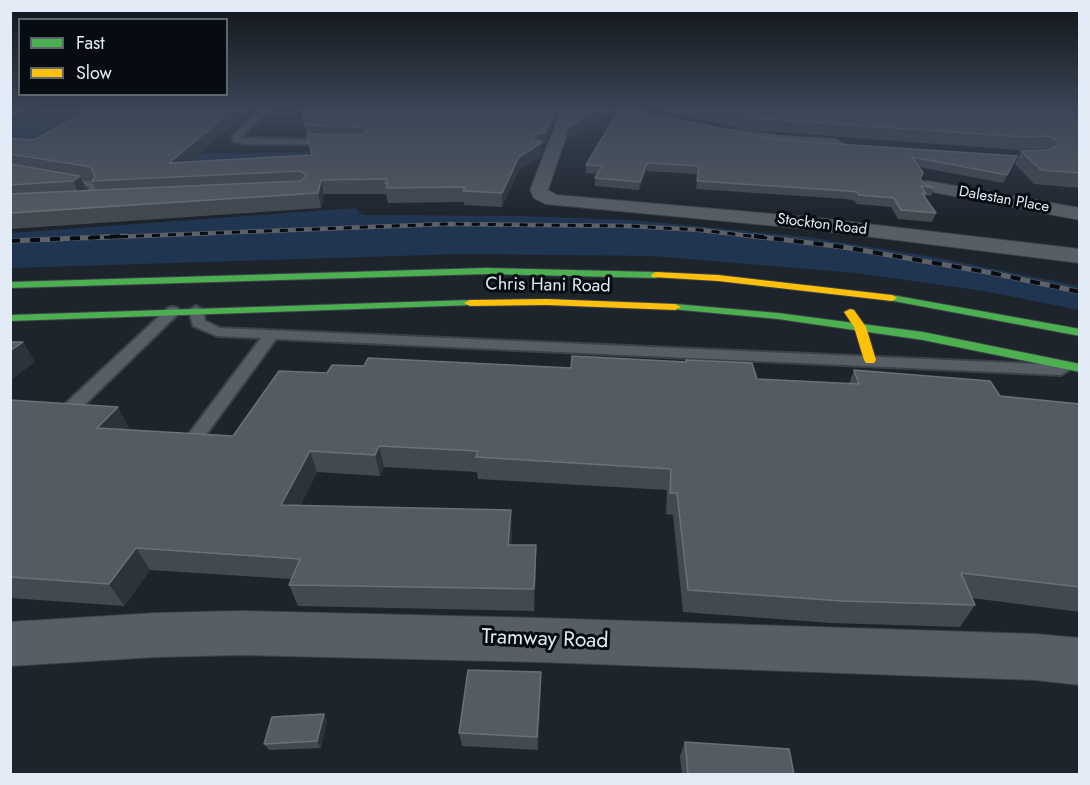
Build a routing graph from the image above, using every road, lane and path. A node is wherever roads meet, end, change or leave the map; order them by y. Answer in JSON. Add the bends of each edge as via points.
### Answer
{"nodes":[{"id":1,"x":553,"y":147,"type":"edge"},
{"id":2,"x":50,"y":176,"type":"edge"},
{"id":3,"x":928,"y":186,"type":"edge"},
{"id":4,"x":95,"y":202,"type":"edge"},
{"id":5,"x":1080,"y":214,"type":"edge"},
{"id":6,"x":1080,"y":256,"type":"edge"},
{"id":7,"x":276,"y":277,"type":"junction"},
{"id":8,"x":10,"y":285,"type":"edge"},
{"id":9,"x":836,"y":291,"type":"junction"},
{"id":10,"x":196,"y":310,"type":"junction"},
{"id":11,"x":173,"y":311,"type":"junction"},
{"id":12,"x":10,"y":318,"type":"edge"},
{"id":13,"x":860,"y":327,"type":"junction"},
{"id":14,"x":1080,"y":333,"type":"edge"},
{"id":15,"x":272,"y":334,"type":"junction"},
{"id":16,"x":870,"y":360,"type":"junction"},
{"id":17,"x":1080,"y":369,"type":"edge"},
{"id":18,"x":69,"y":410,"type":"edge"},
{"id":19,"x":191,"y":443,"type":"edge"},
{"id":20,"x":10,"y":644,"type":"edge"},
{"id":21,"x":1080,"y":662,"type":"edge"}],
"edges":[{"from":1,"to":6,"type":"street","name":"Stockton Road","via":[[539,190],[546,198],[564,202],[796,222]]},
{"from":2,"to":4,"type":"lane","via":[[94,185],[94,192],[78,203]]},
{"from":3,"to":5,"type":"street","name":"Dalestan Place"},
{"from":7,"to":8,"type":"main road","name":"Chris Hani Road"},
{"from":7,"to":9,"type":"main road","name":"Chris Hani Road","via":[[589,272],[718,278]]},
{"from":7,"to":10,"type":"main road","via":[[237,286]]},
{"from":9,"to":13,"type":"main road"},
{"from":9,"to":14,"type":"main road","name":"Chris Hani Road","via":[[933,304]]},
{"from":10,"to":11,"type":"main road","name":"Chris Hani Road"},
{"from":10,"to":13,"type":"main road","name":"Chris Hani Road","via":[[546,302],[673,307]]},
{"from":10,"to":15,"type":"lane","via":[[198,324],[217,332]]},
{"from":11,"to":12,"type":"main road","name":"Chris Hani Road"},
{"from":11,"to":18,"type":"lane"},
{"from":13,"to":16,"type":"main road"},
{"from":13,"to":17,"type":"main road","name":"Chris Hani Road"},
{"from":15,"to":16,"type":"lane"},
{"from":15,"to":19,"type":"lane"},
{"from":16,"to":17,"type":"lane"},
{"from":20,"to":21,"type":"street","name":"Tramway Road","via":[[156,634],[253,633],[563,640],[1035,657]]}]}
